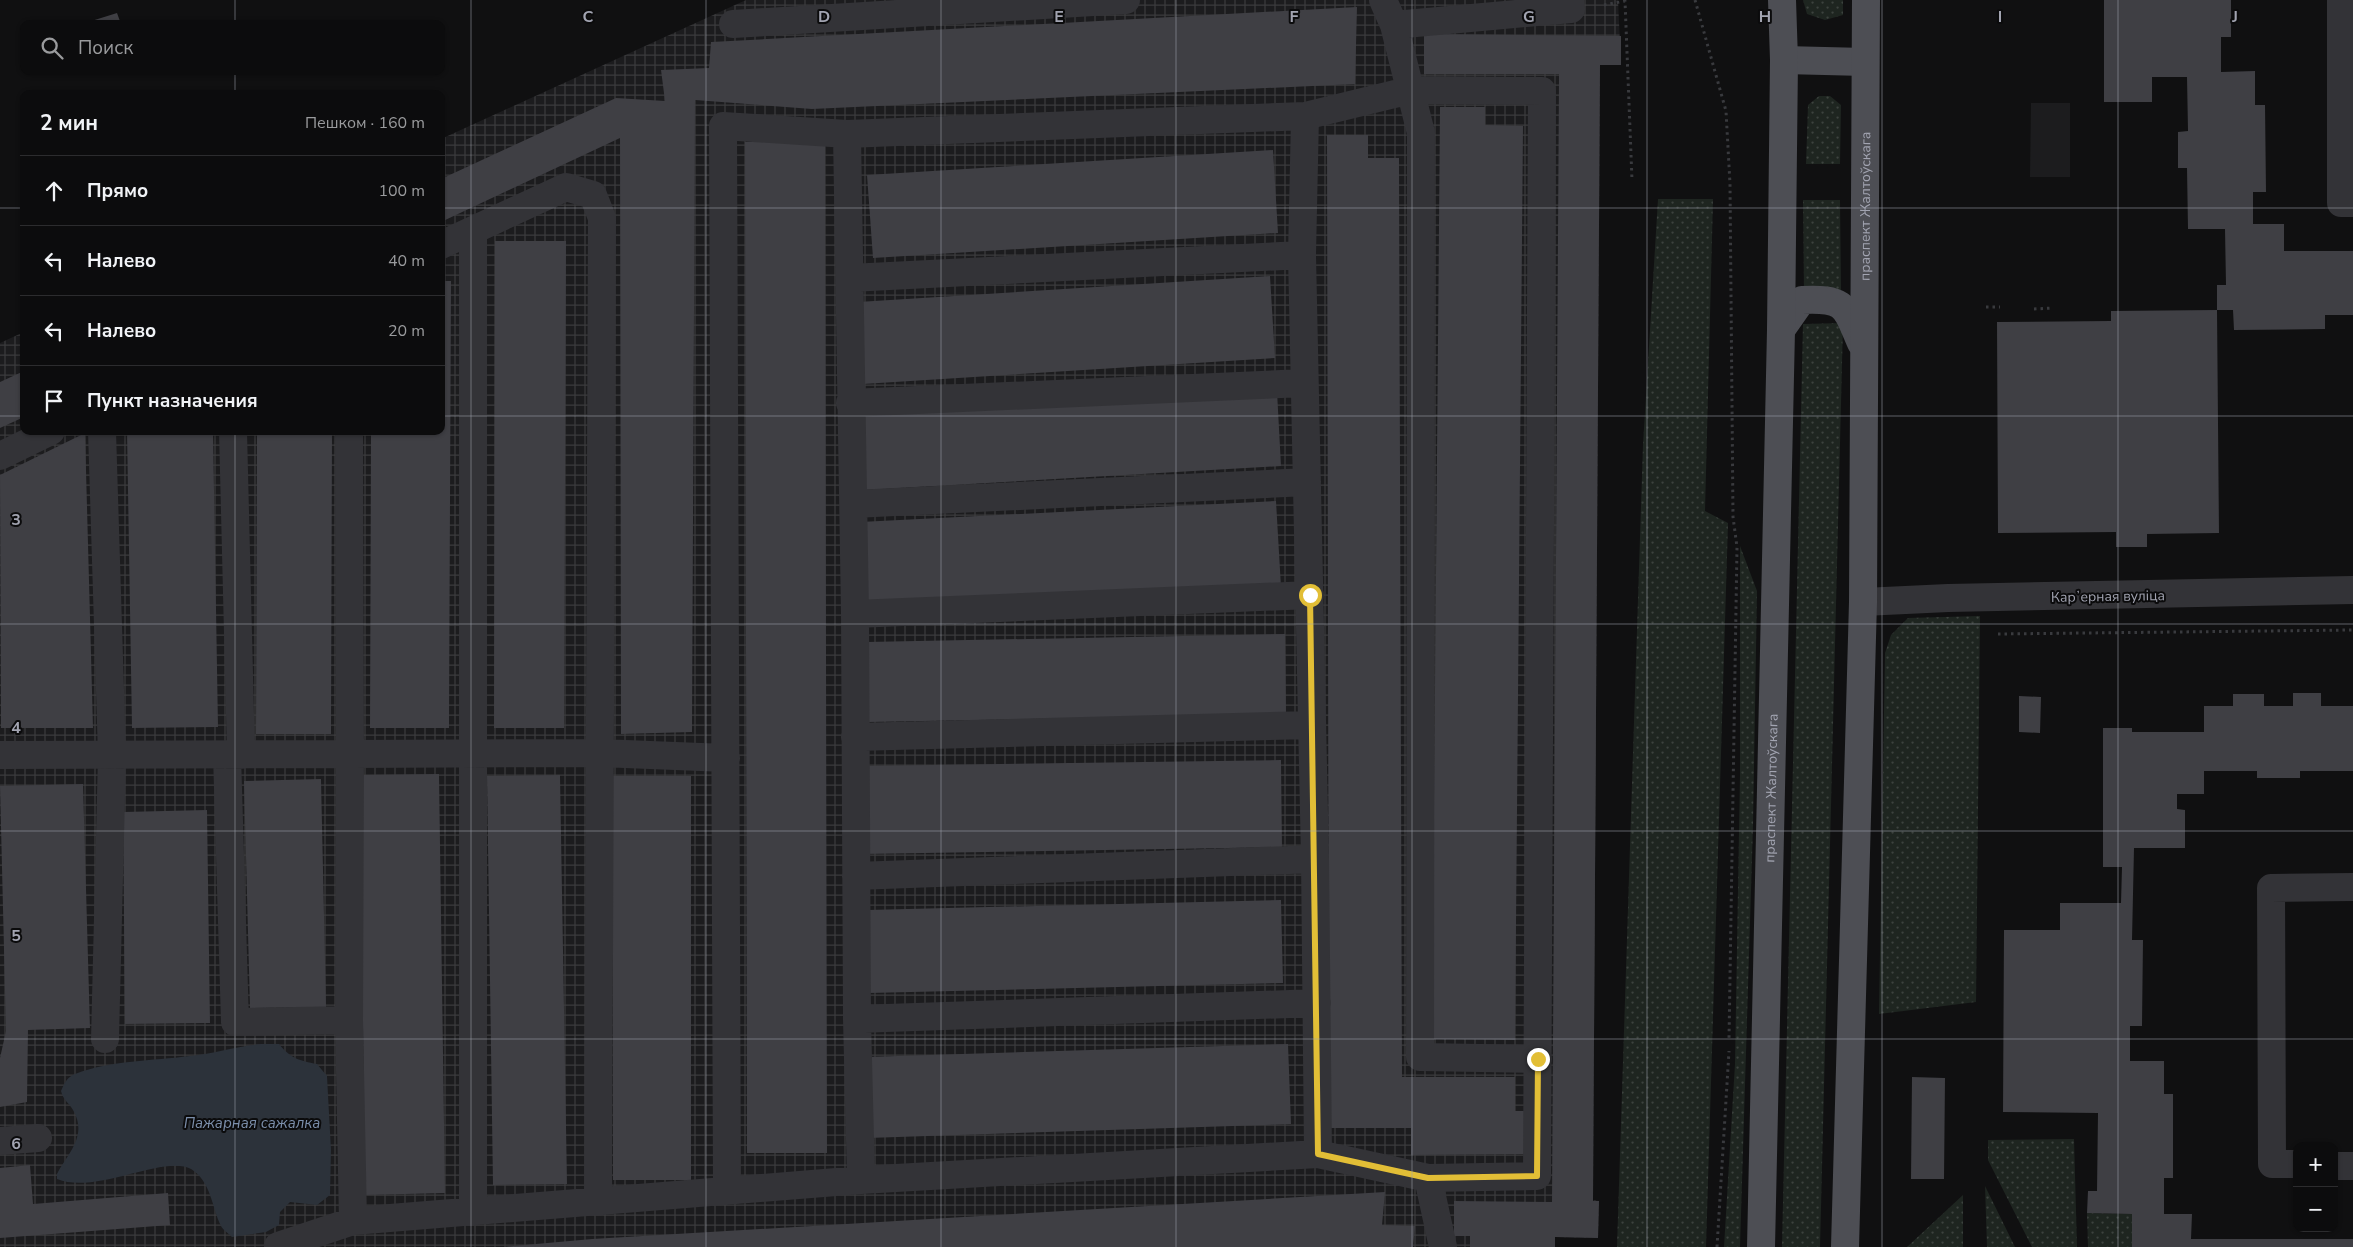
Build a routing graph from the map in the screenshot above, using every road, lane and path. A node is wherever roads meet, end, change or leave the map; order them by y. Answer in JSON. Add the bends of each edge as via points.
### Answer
{"nodes":[{"id":1,"x":1110,"y":0,"type":"edge"},
{"id":2,"x":1382,"y":0,"type":"edge"},
{"id":3,"x":1695,"y":0,"type":"edge"},
{"id":4,"x":1782,"y":0,"type":"edge"},
{"id":5,"x":1866,"y":0,"type":"edge"},
{"id":6,"x":2341,"y":0,"type":"edge"},
{"id":7,"x":1570,"y":5,"type":"edge"},
{"id":8,"x":1497,"y":8,"type":"edge"},
{"id":9,"x":733,"y":24,"type":"dead end"},
{"id":10,"x":1394,"y":25,"type":"junction"},
{"id":11,"x":1784,"y":60,"type":"junction"},
{"id":12,"x":1865,"y":62,"type":"junction"},
{"id":13,"x":1411,"y":90,"type":"junction"},
{"id":14,"x":1305,"y":116,"type":"junction"},
{"id":15,"x":847,"y":134,"type":"junction"},
{"id":16,"x":1632,"y":180,"type":"dead end"},
{"id":17,"x":2353,"y":203,"type":"edge"},
{"id":18,"x":473,"y":230,"type":"junction"},
{"id":19,"x":445,"y":243,"type":"edge"},
{"id":20,"x":1302,"y":255,"type":"junction"},
{"id":21,"x":850,"y":278,"type":"junction"},
{"id":22,"x":1986,"y":307,"type":"dead end"},
{"id":23,"x":2000,"y":307,"type":"dead end"},
{"id":24,"x":2053,"y":308,"type":"dead end"},
{"id":25,"x":2034,"y":309,"type":"dead end"},
{"id":26,"x":1781,"y":330,"type":"junction"},
{"id":27,"x":1865,"y":352,"type":"junction"},
{"id":28,"x":1304,"y":383,"type":"junction"},
{"id":29,"x":850,"y":403,"type":"junction"},
{"id":30,"x":43,"y":435,"type":"edge"},
{"id":31,"x":102,"y":435,"type":"edge"},
{"id":32,"x":233,"y":435,"type":"edge"},
{"id":33,"x":349,"y":435,"type":"edge"},
{"id":34,"x":0,"y":456,"type":"edge"},
{"id":35,"x":1307,"y":482,"type":"junction"},
{"id":36,"x":854,"y":504,"type":"junction"},
{"id":37,"x":2353,"y":590,"type":"edge"},
{"id":38,"x":1310,"y":595,"type":"junction"},
{"id":39,"x":1863,"y":602,"type":"junction"},
{"id":40,"x":855,"y":614,"type":"junction"},
{"id":41,"x":2353,"y":630,"type":"edge"},
{"id":42,"x":1998,"y":634,"type":"dead end"},
{"id":43,"x":1312,"y":725,"type":"junction"},
{"id":44,"x":855,"y":737,"type":"junction"},
{"id":45,"x":473,"y":753,"type":"junction"},
{"id":46,"x":600,"y":753,"type":"junction"},
{"id":47,"x":350,"y":754,"type":"junction"},
{"id":48,"x":0,"y":755,"type":"edge"},
{"id":49,"x":112,"y":755,"type":"junction"},
{"id":50,"x":234,"y":755,"type":"junction"},
{"id":51,"x":726,"y":758,"type":"junction"},
{"id":52,"x":1315,"y":859,"type":"junction"},
{"id":53,"x":856,"y":876,"type":"junction"},
{"id":54,"x":2353,"y":887,"type":"edge"},
{"id":55,"x":1317,"y":1003,"type":"junction"},
{"id":56,"x":856,"y":1019,"type":"junction"},
{"id":57,"x":349,"y":1020,"type":"junction"},
{"id":58,"x":105,"y":1039,"type":"dead end"},
{"id":59,"x":1538,"y":1059,"type":"junction"},
{"id":60,"x":38,"y":1138,"type":"dead end"},
{"id":61,"x":0,"y":1141,"type":"edge"},
{"id":62,"x":1318,"y":1154,"type":"junction"},
{"id":63,"x":2293,"y":1164,"type":"edge"},
{"id":64,"x":2338,"y":1166,"type":"edge"},
{"id":65,"x":2353,"y":1166,"type":"edge"},
{"id":66,"x":1428,"y":1178,"type":"junction"},
{"id":67,"x":861,"y":1180,"type":"junction"},
{"id":68,"x":727,"y":1191,"type":"junction"},
{"id":69,"x":598,"y":1202,"type":"junction"},
{"id":70,"x":473,"y":1212,"type":"junction"},
{"id":71,"x":353,"y":1221,"type":"junction"},
{"id":72,"x":278,"y":1246,"type":"edge"},
{"id":73,"x":1443,"y":1247,"type":"edge"},
{"id":74,"x":1716,"y":1247,"type":"edge"},
{"id":75,"x":1761,"y":1247,"type":"edge"},
{"id":76,"x":1846,"y":1247,"type":"edge"}],
"edges":[{"from":1,"to":9,"type":"street"},
{"from":2,"to":10,"type":"street"},
{"from":3,"to":74,"type":"path","via":[[1726,111],[1730,184],[1733,517],[1737,547],[1729,1051]]},
{"from":4,"to":11,"type":"main road","name":"праспект Жалтоўскага"},
{"from":5,"to":12,"type":"main road","name":"праспект Жалтоўскага"},
{"from":6,"to":17,"type":"street","via":[[2341,202]]},
{"from":7,"to":8,"type":"street"},
{"from":7,"to":16,"type":"path","via":[[1625,1]]},
{"from":8,"to":10,"type":"street"},
{"from":10,"to":13,"type":"street"},
{"from":11,"to":12,"type":"main road"},
{"from":11,"to":26,"type":"main road","name":"праспект Жалтоўскага"},
{"from":12,"to":27,"type":"main road","name":"праспект Жалтоўскага"},
{"from":13,"to":14,"type":"street"},
{"from":13,"to":59,"type":"street","via":[[1422,133],[1420,1058]]},
{"from":13,"to":59,"type":"street","via":[[1542,92]]},
{"from":14,"to":15,"type":"street"},
{"from":14,"to":20,"type":"street"},
{"from":15,"to":21,"type":"street"},
{"from":15,"to":51,"type":"street","via":[[723,126]]},
{"from":18,"to":19,"type":"street"},
{"from":18,"to":45,"type":"street"},
{"from":18,"to":46,"type":"street","via":[[566,187],[593,195],[602,218]]},
{"from":20,"to":21,"type":"street"},
{"from":20,"to":28,"type":"street"},
{"from":21,"to":29,"type":"street"},
{"from":22,"to":23,"type":"path"},
{"from":24,"to":25,"type":"path"},
{"from":26,"to":27,"type":"main road","name":"праспект Жалтоўскага","via":[[1802,300],[1827,299],[1846,309]]},
{"from":26,"to":75,"type":"main road","name":"праспект Жалтоўскага"},
{"from":27,"to":39,"type":"main road","name":"праспект Жалтоўскага"},
{"from":28,"to":29,"type":"street"},
{"from":28,"to":35,"type":"street"},
{"from":29,"to":36,"type":"street"},
{"from":30,"to":34,"type":"street"},
{"from":31,"to":49,"type":"street"},
{"from":32,"to":50,"type":"street"},
{"from":33,"to":47,"type":"street"},
{"from":35,"to":36,"type":"street"},
{"from":35,"to":38,"type":"street"},
{"from":36,"to":40,"type":"street"},
{"from":37,"to":39,"type":"street","name":"Карʼерная вуліца"},
{"from":38,"to":40,"type":"street"},
{"from":38,"to":43,"type":"street"},
{"from":39,"to":76,"type":"main road","name":"праспект Жалтоўскага"},
{"from":40,"to":44,"type":"street"},
{"from":41,"to":42,"type":"path"},
{"from":43,"to":44,"type":"street"},
{"from":43,"to":52,"type":"street"},
{"from":44,"to":53,"type":"street"},
{"from":45,"to":46,"type":"street"},
{"from":45,"to":47,"type":"street"},
{"from":45,"to":70,"type":"street"},
{"from":46,"to":51,"type":"street"},
{"from":46,"to":69,"type":"street"},
{"from":47,"to":50,"type":"street"},
{"from":47,"to":57,"type":"street"},
{"from":48,"to":49,"type":"street"},
{"from":49,"to":50,"type":"street"},
{"from":49,"to":58,"type":"street"},
{"from":50,"to":57,"type":"street","via":[[235,1022]]},
{"from":51,"to":68,"type":"street"},
{"from":52,"to":53,"type":"street"},
{"from":52,"to":55,"type":"street"},
{"from":53,"to":56,"type":"street"},
{"from":54,"to":63,"type":"street","via":[[2270,888],[2272,1164]]},
{"from":55,"to":56,"type":"street"},
{"from":55,"to":62,"type":"street"},
{"from":56,"to":67,"type":"street"},
{"from":57,"to":71,"type":"street"},
{"from":59,"to":66,"type":"street","via":[[1537,1176]]},
{"from":60,"to":61,"type":"street"},
{"from":62,"to":66,"type":"street"},
{"from":62,"to":67,"type":"street"},
{"from":64,"to":65,"type":"street"},
{"from":66,"to":73,"type":"street"},
{"from":67,"to":68,"type":"street"},
{"from":68,"to":69,"type":"street"},
{"from":69,"to":70,"type":"street"},
{"from":70,"to":71,"type":"street"},
{"from":71,"to":72,"type":"street"}]}
